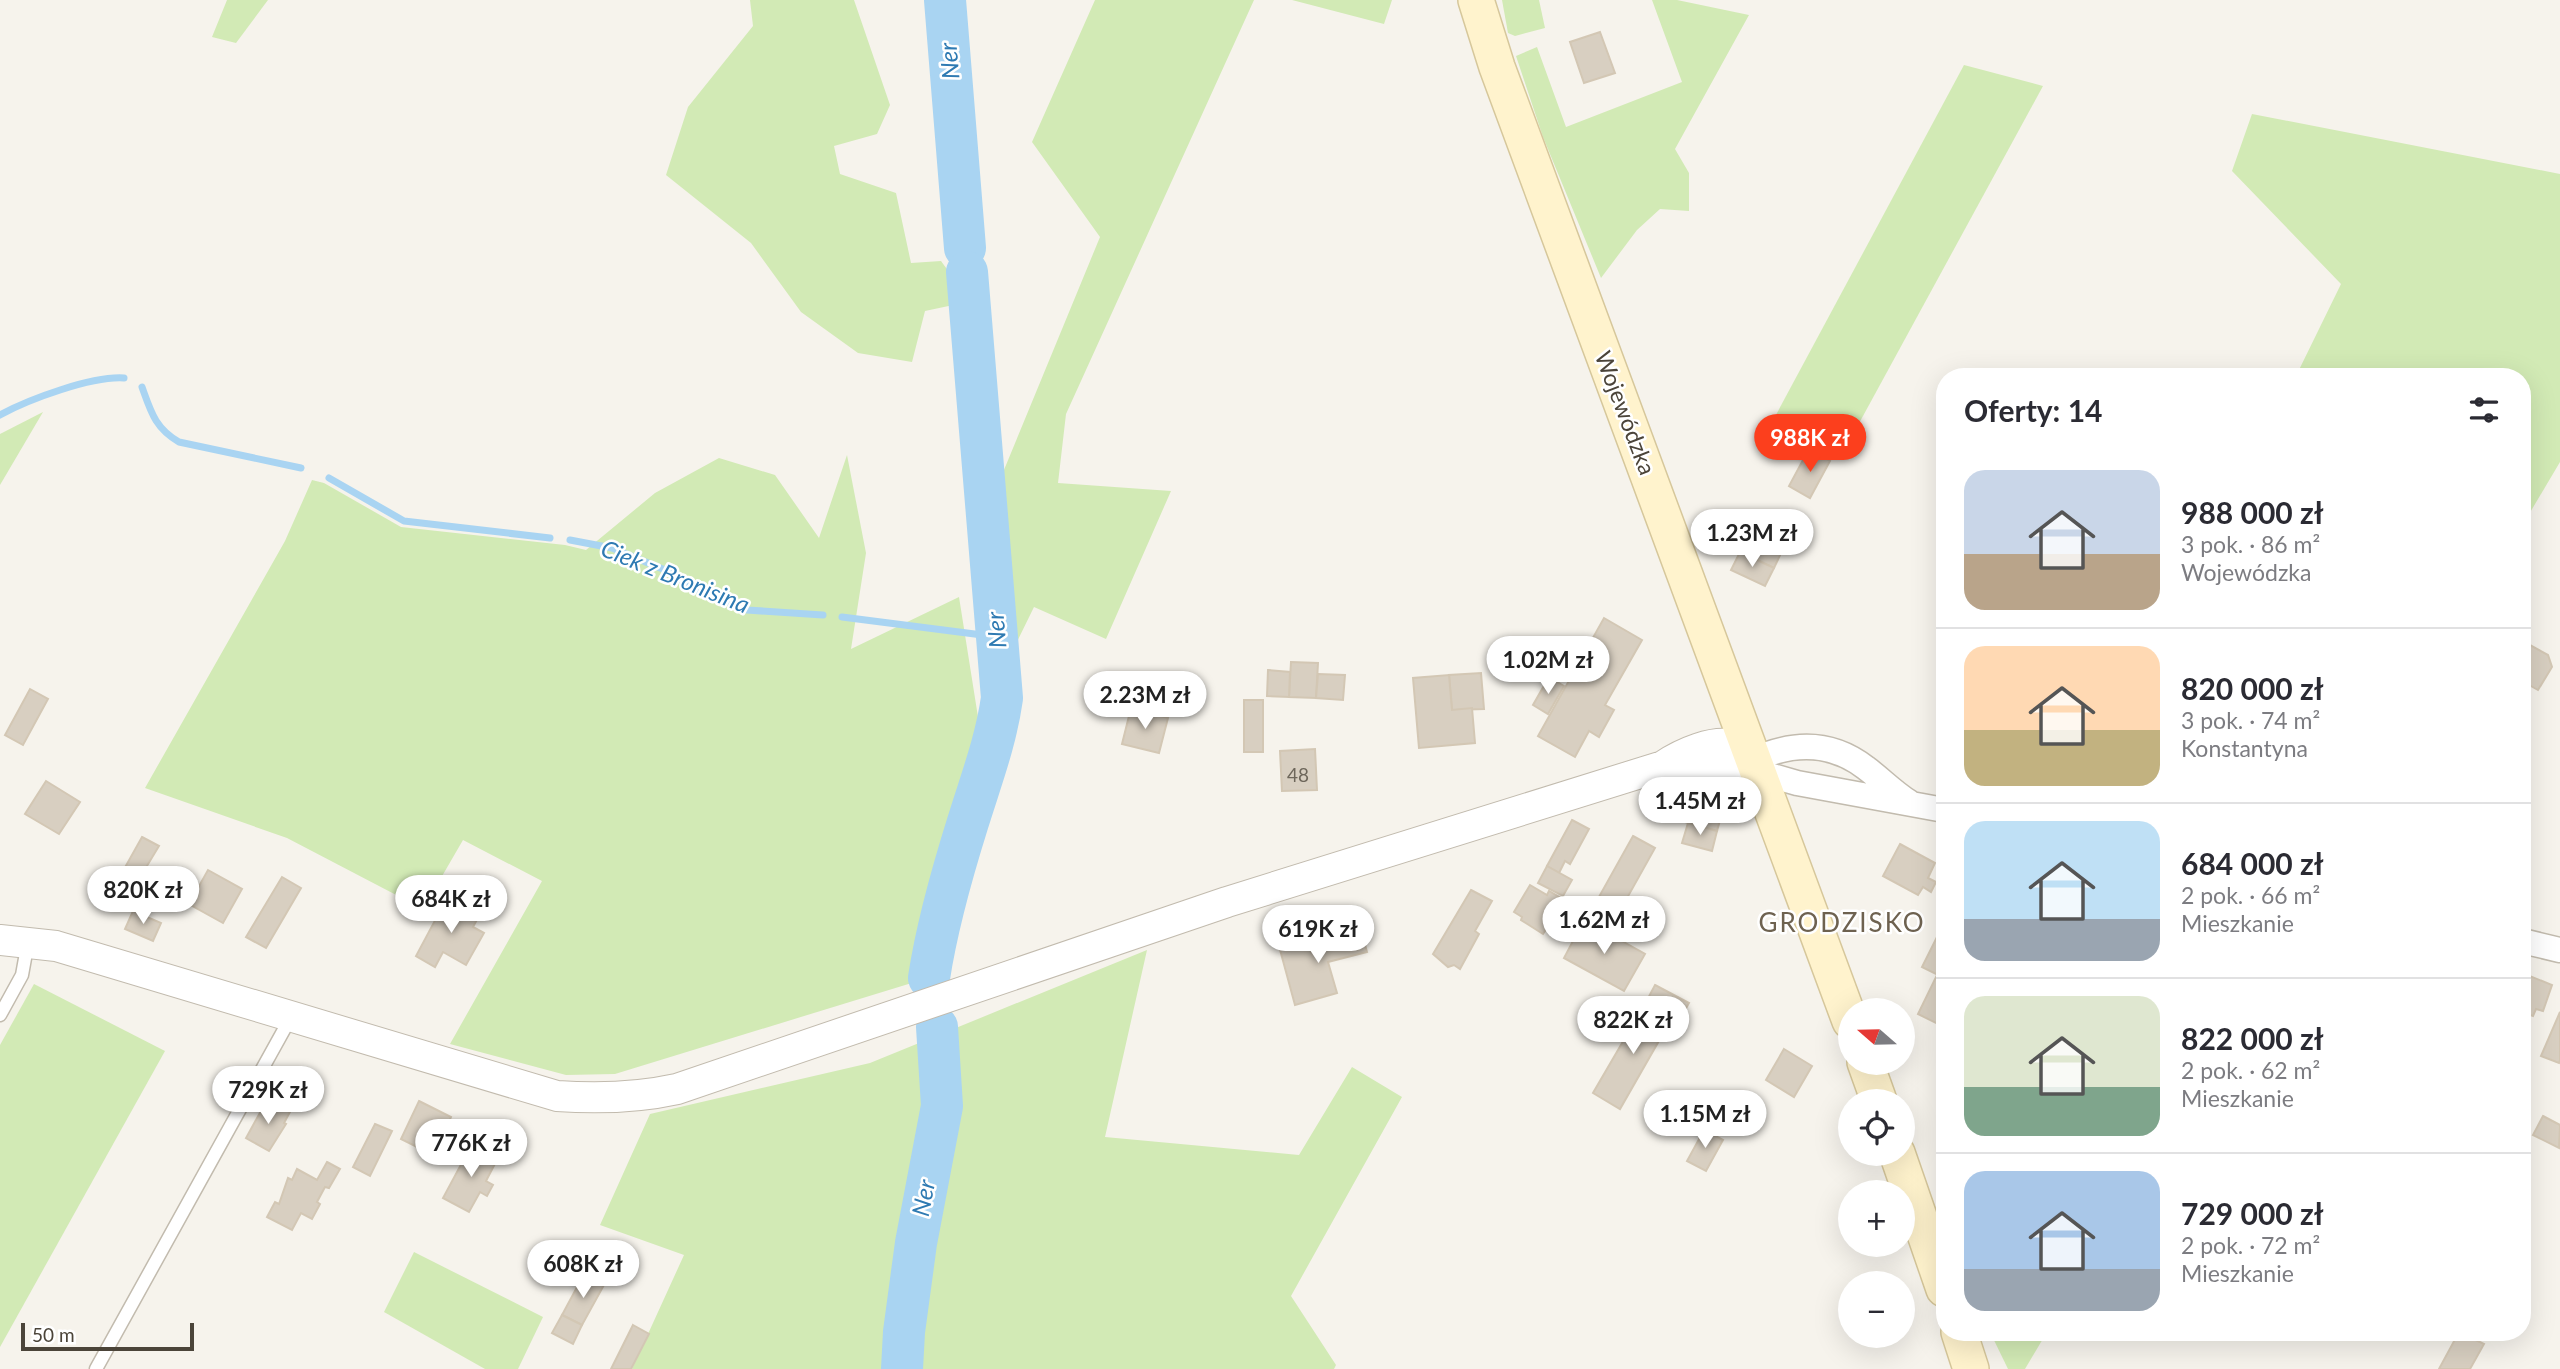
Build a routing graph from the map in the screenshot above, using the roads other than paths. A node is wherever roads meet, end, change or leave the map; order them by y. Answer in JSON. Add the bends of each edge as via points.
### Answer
{"nodes":[{"id":1,"x":1476,"y":0,"type":"edge"},
{"id":2,"x":1753,"y":760,"type":"junction"},
{"id":3,"x":1909,"y":802,"type":"junction"},
{"id":4,"x":1936,"y":808,"type":"edge"},
{"id":5,"x":28,"y":943,"type":"edge"},
{"id":6,"x":2531,"y":944,"type":"edge"},
{"id":7,"x":2560,"y":950,"type":"edge"},
{"id":8,"x":1841,"y":998,"type":"edge"},
{"id":9,"x":0,"y":1015,"type":"edge"},
{"id":10,"x":291,"y":1017,"type":"junction"},
{"id":11,"x":1902,"y":1166,"type":"edge"},
{"id":12,"x":1936,"y":1265,"type":"edge"},
{"id":13,"x":1962,"y":1341,"type":"edge"},
{"id":14,"x":96,"y":1369,"type":"edge"},
{"id":15,"x":1971,"y":1369,"type":"edge"}],
"edges":[{"from":1,"to":2,"type":"main road","name":"Wojewódzka"},
{"from":2,"to":3,"type":"street","via":[[1769,775],[1797,783]]},
{"from":2,"to":3,"type":"street","via":[[1774,750],[1824,748],[1866,768]]},
{"from":2,"to":8,"type":"main road","name":"Wojewódzka"},
{"from":2,"to":10,"type":"street","via":[[1740,747],[1727,744],[1694,750],[1663,766],[1227,902],[677,1089],[643,1096],[557,1096]]},
{"from":3,"to":4,"type":"street"},
{"from":5,"to":9,"type":"lane","via":[[22,975]]},
{"from":5,"to":10,"type":"street"},
{"from":6,"to":7,"type":"street"},
{"from":10,"to":14,"type":"lane"},
{"from":11,"to":12,"type":"main road"},
{"from":13,"to":15,"type":"main road"}]}
